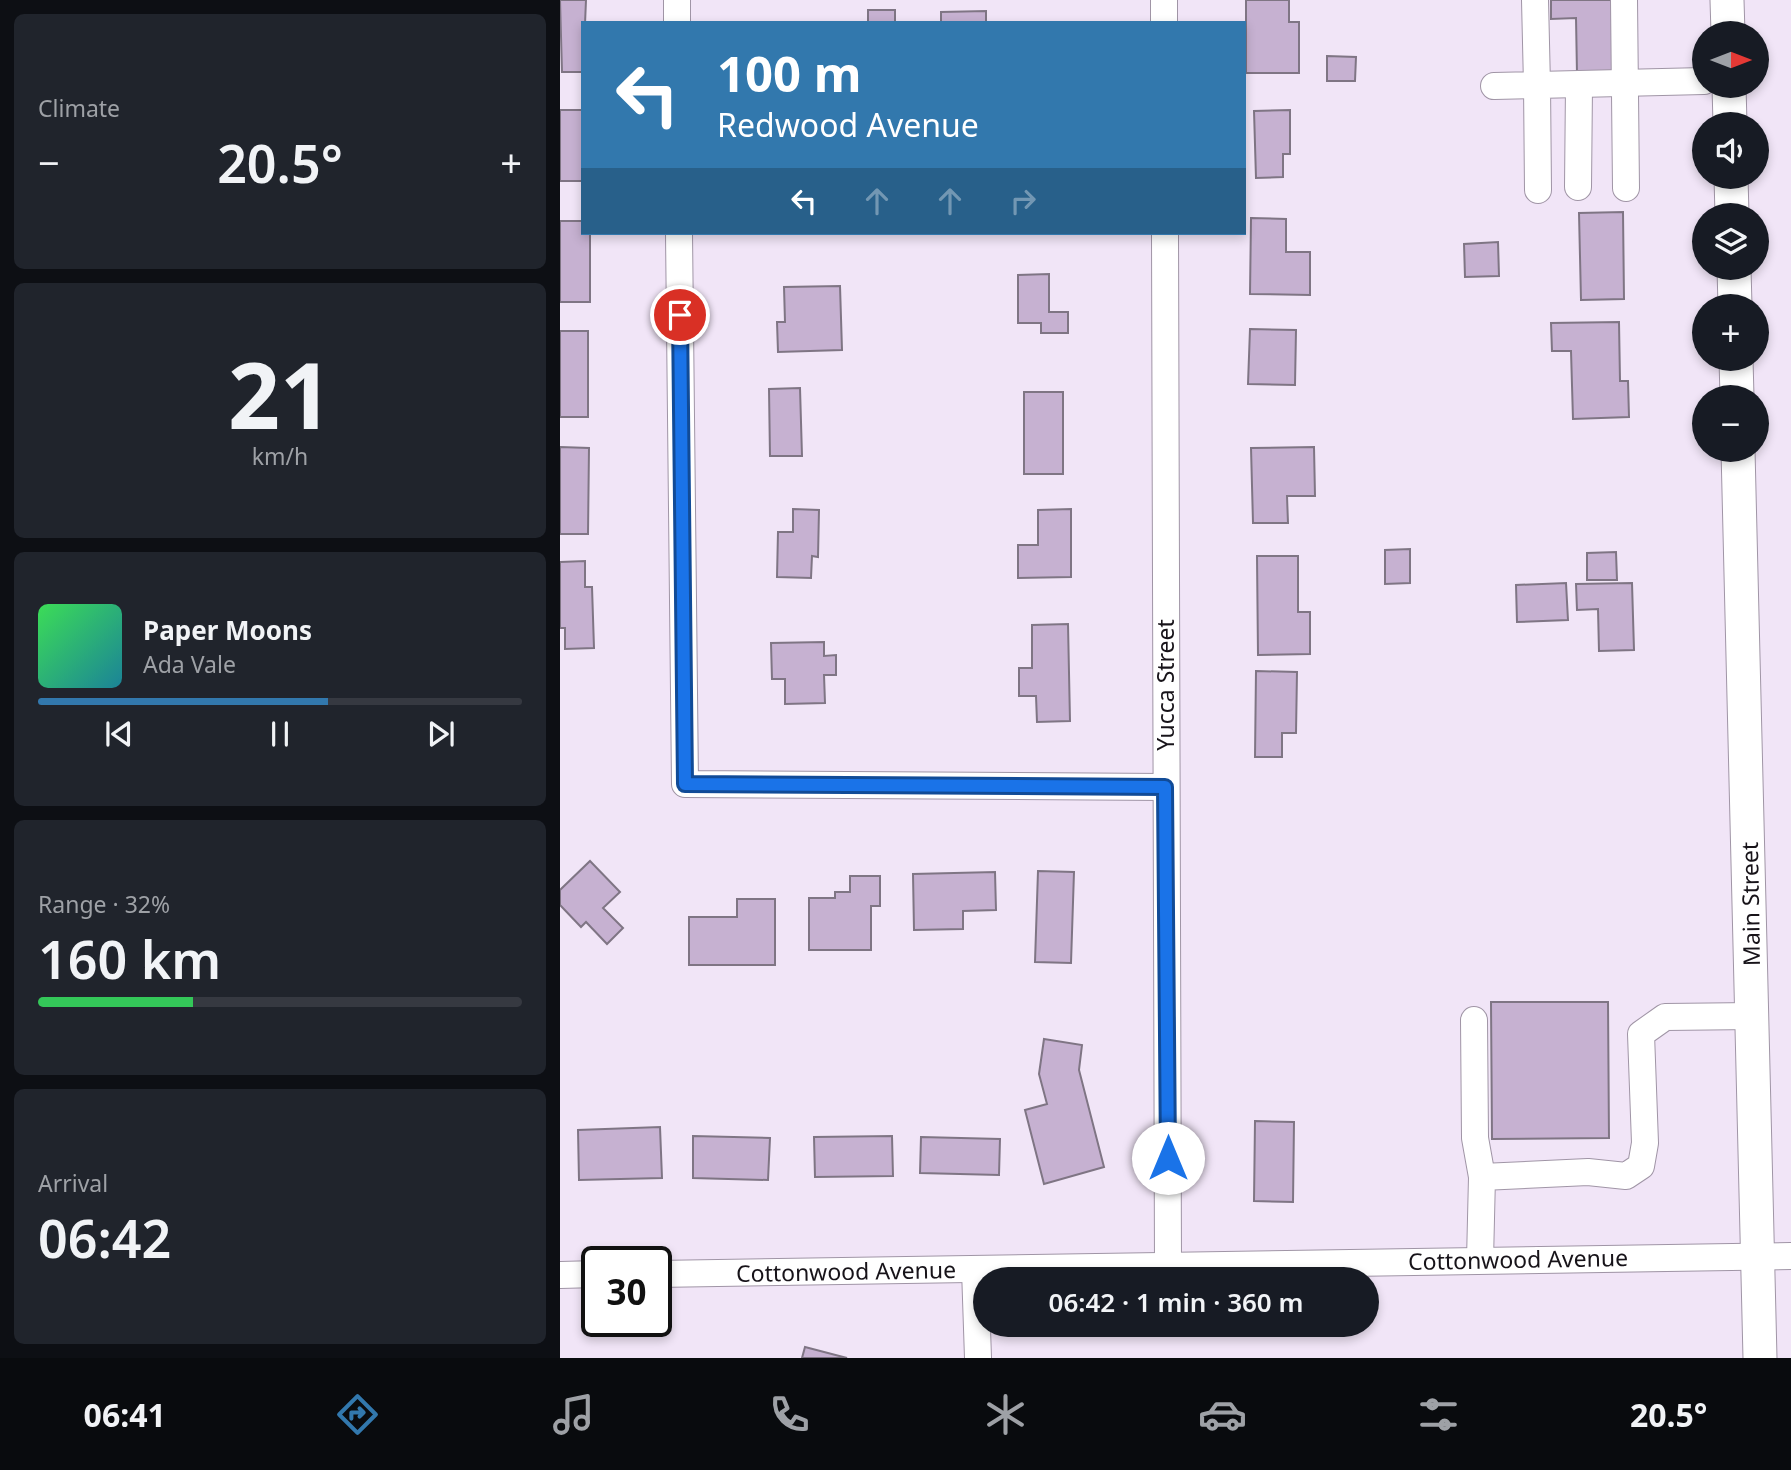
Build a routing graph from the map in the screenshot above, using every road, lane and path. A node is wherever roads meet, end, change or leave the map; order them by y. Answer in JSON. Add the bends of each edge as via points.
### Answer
{"nodes":[{"id":1,"x":677,"y":0,"type":"edge"},
{"id":2,"x":1164,"y":0,"type":"edge"},
{"id":3,"x":1535,"y":0,"type":"edge"},
{"id":4,"x":1624,"y":0,"type":"edge"},
{"id":5,"x":1727,"y":0,"type":"edge"},
{"id":6,"x":677,"y":21,"type":"edge"},
{"id":7,"x":1164,"y":21,"type":"edge"},
{"id":8,"x":1728,"y":21,"type":"edge"},
{"id":9,"x":1692,"y":81,"type":"edge"},
{"id":10,"x":1625,"y":84,"type":"junction"},
{"id":11,"x":1537,"y":85,"type":"junction"},
{"id":12,"x":1494,"y":86,"type":"dead end"},
{"id":13,"x":1579,"y":86,"type":"junction"},
{"id":14,"x":1578,"y":187,"type":"dead end"},
{"id":15,"x":1626,"y":188,"type":"dead end"},
{"id":16,"x":1538,"y":190,"type":"dead end"},
{"id":17,"x":679,"y":235,"type":"edge"},
{"id":18,"x":1165,"y":235,"type":"edge"},
{"id":19,"x":1738,"y":462,"type":"edge"},
{"id":20,"x":1165,"y":787,"type":"junction"},
{"id":21,"x":1753,"y":1016,"type":"junction"},
{"id":22,"x":1474,"y":1020,"type":"dead end"},
{"id":23,"x":1482,"y":1177,"type":"junction"},
{"id":24,"x":1775,"y":1256,"type":"edge"},
{"id":25,"x":1480,"y":1260,"type":"junction"},
{"id":26,"x":1168,"y":1264,"type":"junction"},
{"id":27,"x":1052,"y":1267,"type":"edge"},
{"id":28,"x":973,"y":1269,"type":"edge"},
{"id":29,"x":672,"y":1273,"type":"edge"},
{"id":30,"x":581,"y":1274,"type":"edge"},
{"id":31,"x":560,"y":1275,"type":"edge"},
{"id":32,"x":977,"y":1337,"type":"edge"},
{"id":33,"x":978,"y":1358,"type":"edge"},
{"id":34,"x":1760,"y":1358,"type":"edge"}],
"edges":[{"from":1,"to":6,"type":"street"},
{"from":2,"to":7,"type":"street"},
{"from":3,"to":11,"type":"street"},
{"from":4,"to":10,"type":"street"},
{"from":5,"to":8,"type":"main road"},
{"from":9,"to":10,"type":"street"},
{"from":10,"to":13,"type":"street"},
{"from":10,"to":15,"type":"street"},
{"from":11,"to":12,"type":"street"},
{"from":11,"to":13,"type":"street"},
{"from":11,"to":16,"type":"street"},
{"from":13,"to":14,"type":"street"},
{"from":17,"to":20,"type":"street","via":[[685,784]]},
{"from":18,"to":20,"type":"street","name":"Yucca Street"},
{"from":19,"to":21,"type":"main road","name":"Main Street"},
{"from":20,"to":26,"type":"street","name":"Yucca Street"},
{"from":21,"to":23,"type":"street","via":[[1665,1017],[1641,1034],[1645,1143],[1641,1166],[1626,1175],[1588,1172]]},
{"from":21,"to":24,"type":"main road","name":"Main Street"},
{"from":22,"to":23,"type":"street","via":[[1475,1138]]},
{"from":23,"to":25,"type":"street"},
{"from":24,"to":25,"type":"street","name":"Cottonwood Avenue"},
{"from":24,"to":34,"type":"main road","name":"Main Street"},
{"from":25,"to":26,"type":"street","name":"Cottonwood Avenue"},
{"from":26,"to":27,"type":"street","name":"Cottonwood Avenue"},
{"from":28,"to":29,"type":"street","name":"Cottonwood Avenue"},
{"from":30,"to":31,"type":"street"},
{"from":32,"to":33,"type":"street"}]}
